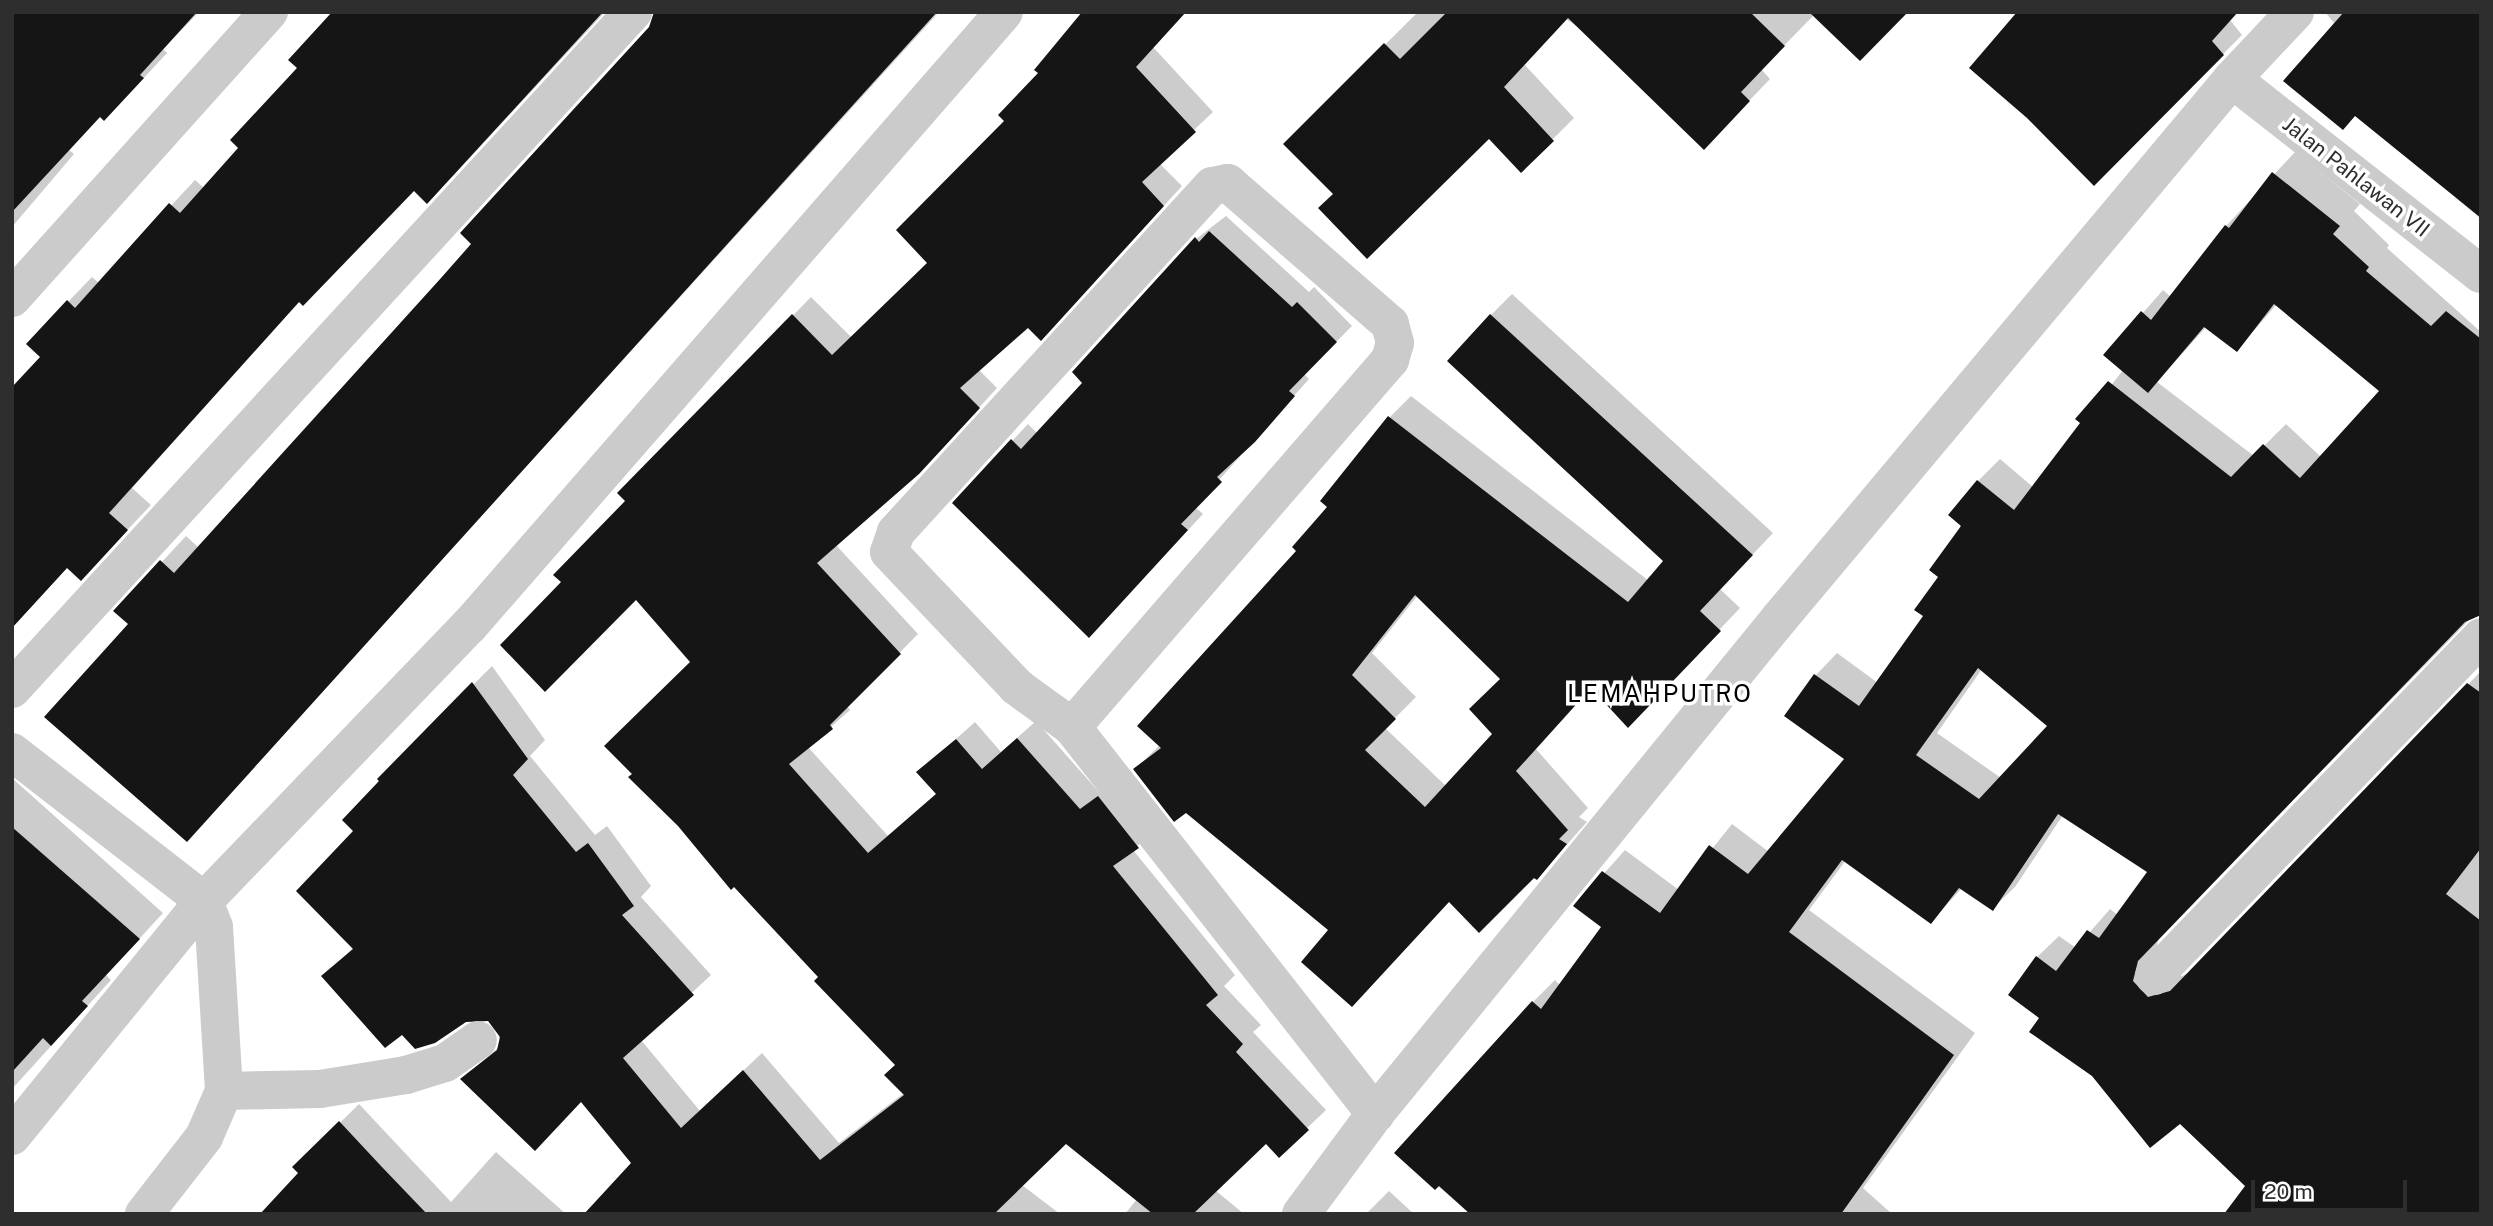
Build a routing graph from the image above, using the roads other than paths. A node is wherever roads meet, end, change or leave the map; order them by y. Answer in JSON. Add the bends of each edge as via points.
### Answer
{"nodes":[{"id":1,"x":269,"y":12,"type":"edge"},
{"id":2,"x":633,"y":12,"type":"edge"},
{"id":3,"x":1004,"y":12,"type":"edge"},
{"id":4,"x":2295,"y":12,"type":"edge"},
{"id":5,"x":2232,"y":79,"type":"junction"},
{"id":6,"x":2481,"y":274,"type":"edge"},
{"id":7,"x":12,"y":298,"type":"edge"},
{"id":8,"x":2481,"y":637,"type":"edge"},
{"id":9,"x":12,"y":689,"type":"edge"},
{"id":10,"x":1072,"y":727,"type":"junction"},
{"id":11,"x":12,"y":752,"type":"edge"},
{"id":12,"x":204,"y":901,"type":"junction"},
{"id":13,"x":2154,"y":976,"type":"dead end"},
{"id":14,"x":478,"y":1040,"type":"dead end"},
{"id":15,"x":224,"y":1091,"type":"junction"},
{"id":16,"x":1375,"y":1114,"type":"junction"},
{"id":17,"x":12,"y":1136,"type":"edge"},
{"id":18,"x":144,"y":1214,"type":"edge"},
{"id":19,"x":1301,"y":1214,"type":"edge"}],
"edges":[{"from":1,"to":7,"type":"street"},
{"from":2,"to":9,"type":"street"},
{"from":3,"to":12,"type":"street","via":[[469,626]]},
{"from":4,"to":5,"type":"street"},
{"from":5,"to":6,"type":"street","name":"Jalan Pahlawan VII"},
{"from":5,"to":16,"type":"street","via":[[1779,619]]},
{"from":8,"to":13,"type":"street"},
{"from":10,"to":10,"type":"street","via":[[1017,687],[891,558],[889,545],[1213,186],[1228,183],[1390,324],[1395,343],[1390,360]]},
{"from":10,"to":16,"type":"street"},
{"from":11,"to":12,"type":"street"},
{"from":12,"to":15,"type":"street","via":[[214,926]]},
{"from":12,"to":17,"type":"street"},
{"from":14,"to":15,"type":"street","via":[[445,1063],[406,1075],[320,1089]]},
{"from":15,"to":18,"type":"street","via":[[204,1137]]},
{"from":16,"to":19,"type":"street"}]}
